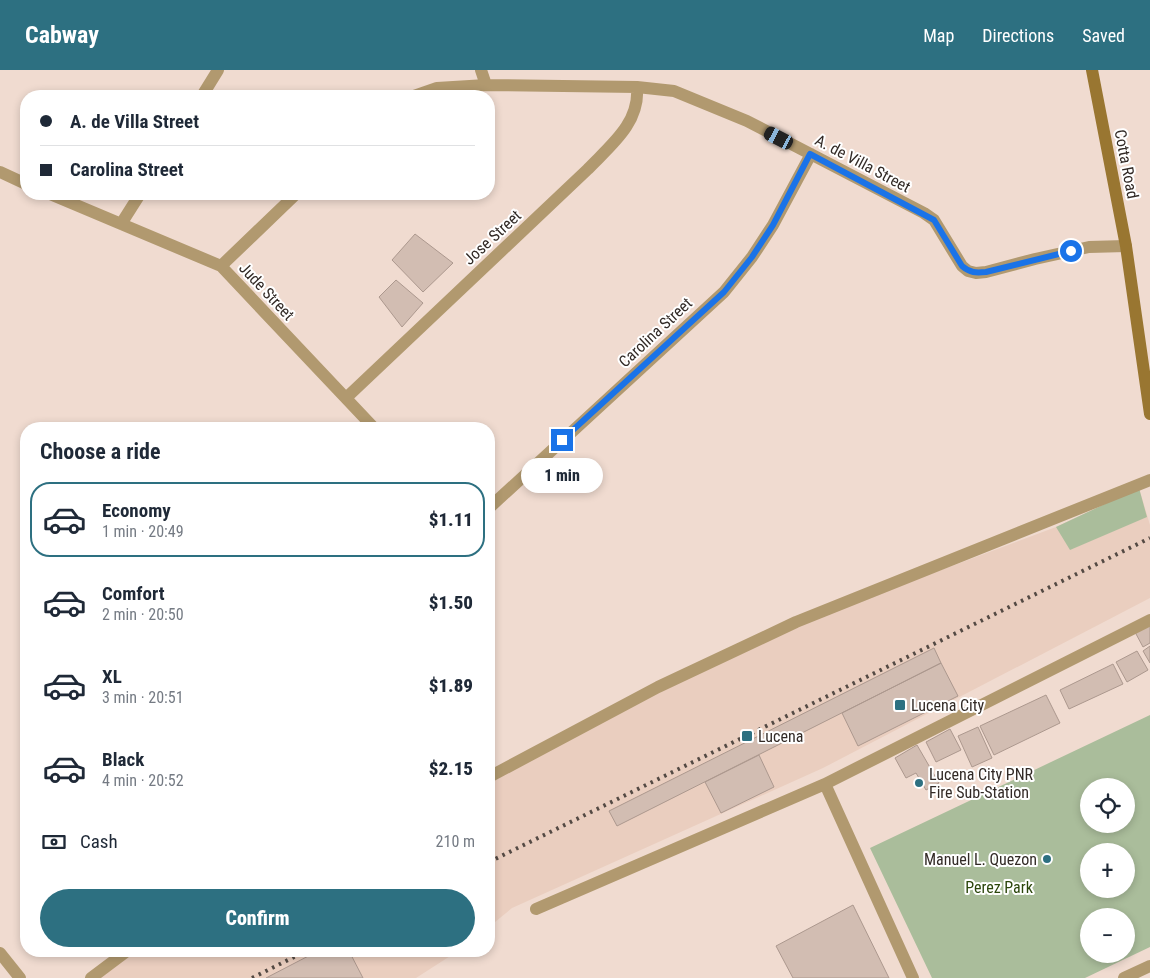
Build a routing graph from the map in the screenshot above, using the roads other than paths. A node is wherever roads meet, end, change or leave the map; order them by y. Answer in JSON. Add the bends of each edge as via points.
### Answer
{"nodes":[{"id":1,"x":218,"y":70,"type":"edge"},
{"id":2,"x":481,"y":70,"type":"edge"},
{"id":3,"x":1092,"y":70,"type":"edge"},
{"id":4,"x":486,"y":85,"type":"junction"},
{"id":5,"x":637,"y":87,"type":"junction"},
{"id":6,"x":206,"y":90,"type":"edge"},
{"id":7,"x":431,"y":90,"type":"edge"},
{"id":8,"x":810,"y":154,"type":"junction"},
{"id":9,"x":0,"y":172,"type":"edge"},
{"id":10,"x":20,"y":181,"type":"edge"},
{"id":11,"x":64,"y":200,"type":"edge"},
{"id":12,"x":136,"y":200,"type":"edge"},
{"id":13,"x":290,"y":200,"type":"edge"},
{"id":14,"x":121,"y":224,"type":"junction"},
{"id":15,"x":1126,"y":246,"type":"junction"},
{"id":16,"x":221,"y":266,"type":"junction"},
{"id":17,"x":346,"y":398,"type":"junction"},
{"id":18,"x":1150,"y":414,"type":"edge"},
{"id":19,"x":368,"y":422,"type":"edge"},
{"id":20,"x":1150,"y":480,"type":"edge"},
{"id":21,"x":495,"y":502,"type":"edge"},
{"id":22,"x":1150,"y":620,"type":"edge"},
{"id":23,"x":495,"y":775,"type":"edge"},
{"id":24,"x":826,"y":784,"type":"junction"},
{"id":25,"x":536,"y":909,"type":"dead end"},
{"id":26,"x":0,"y":953,"type":"edge"},
{"id":27,"x":119,"y":957,"type":"edge"},
{"id":28,"x":1150,"y":966,"type":"edge"},
{"id":29,"x":20,"y":978,"type":"edge"},
{"id":30,"x":91,"y":978,"type":"edge"},
{"id":31,"x":913,"y":978,"type":"edge"},
{"id":32,"x":1124,"y":978,"type":"edge"}],
"edges":[{"from":1,"to":6,"type":"street"},
{"from":2,"to":4,"type":"street"},
{"from":3,"to":15,"type":"main road","name":"Cotta Road"},
{"from":4,"to":5,"type":"street","name":"A. de Villa Street"},
{"from":4,"to":7,"type":"street","name":"A. de Villa Street"},
{"from":5,"to":8,"type":"street","name":"A. de Villa Street","via":[[674,91],[747,121]]},
{"from":5,"to":17,"type":"street","name":"Jose Street","via":[[637,109],[623,132]]},
{"from":8,"to":15,"type":"street","name":"A. de Villa Street","via":[[934,220],[968,271],[986,272],[1089,247]]},
{"from":8,"to":21,"type":"street","name":"Carolina Street","via":[[773,225],[724,292]]},
{"from":9,"to":10,"type":"street"},
{"from":11,"to":14,"type":"street","name":"Jude Street"},
{"from":12,"to":14,"type":"street"},
{"from":13,"to":16,"type":"street"},
{"from":14,"to":16,"type":"street","name":"Jude Street"},
{"from":15,"to":18,"type":"main road","name":"Cotta Road"},
{"from":16,"to":17,"type":"street","name":"Jude Street"},
{"from":17,"to":19,"type":"street","name":"Jude Street"},
{"from":20,"to":23,"type":"street","via":[[796,622],[658,687]]},
{"from":22,"to":24,"type":"street"},
{"from":24,"to":25,"type":"street"},
{"from":24,"to":31,"type":"street"},
{"from":26,"to":29,"type":"street"},
{"from":27,"to":30,"type":"street"},
{"from":28,"to":32,"type":"street"}]}
